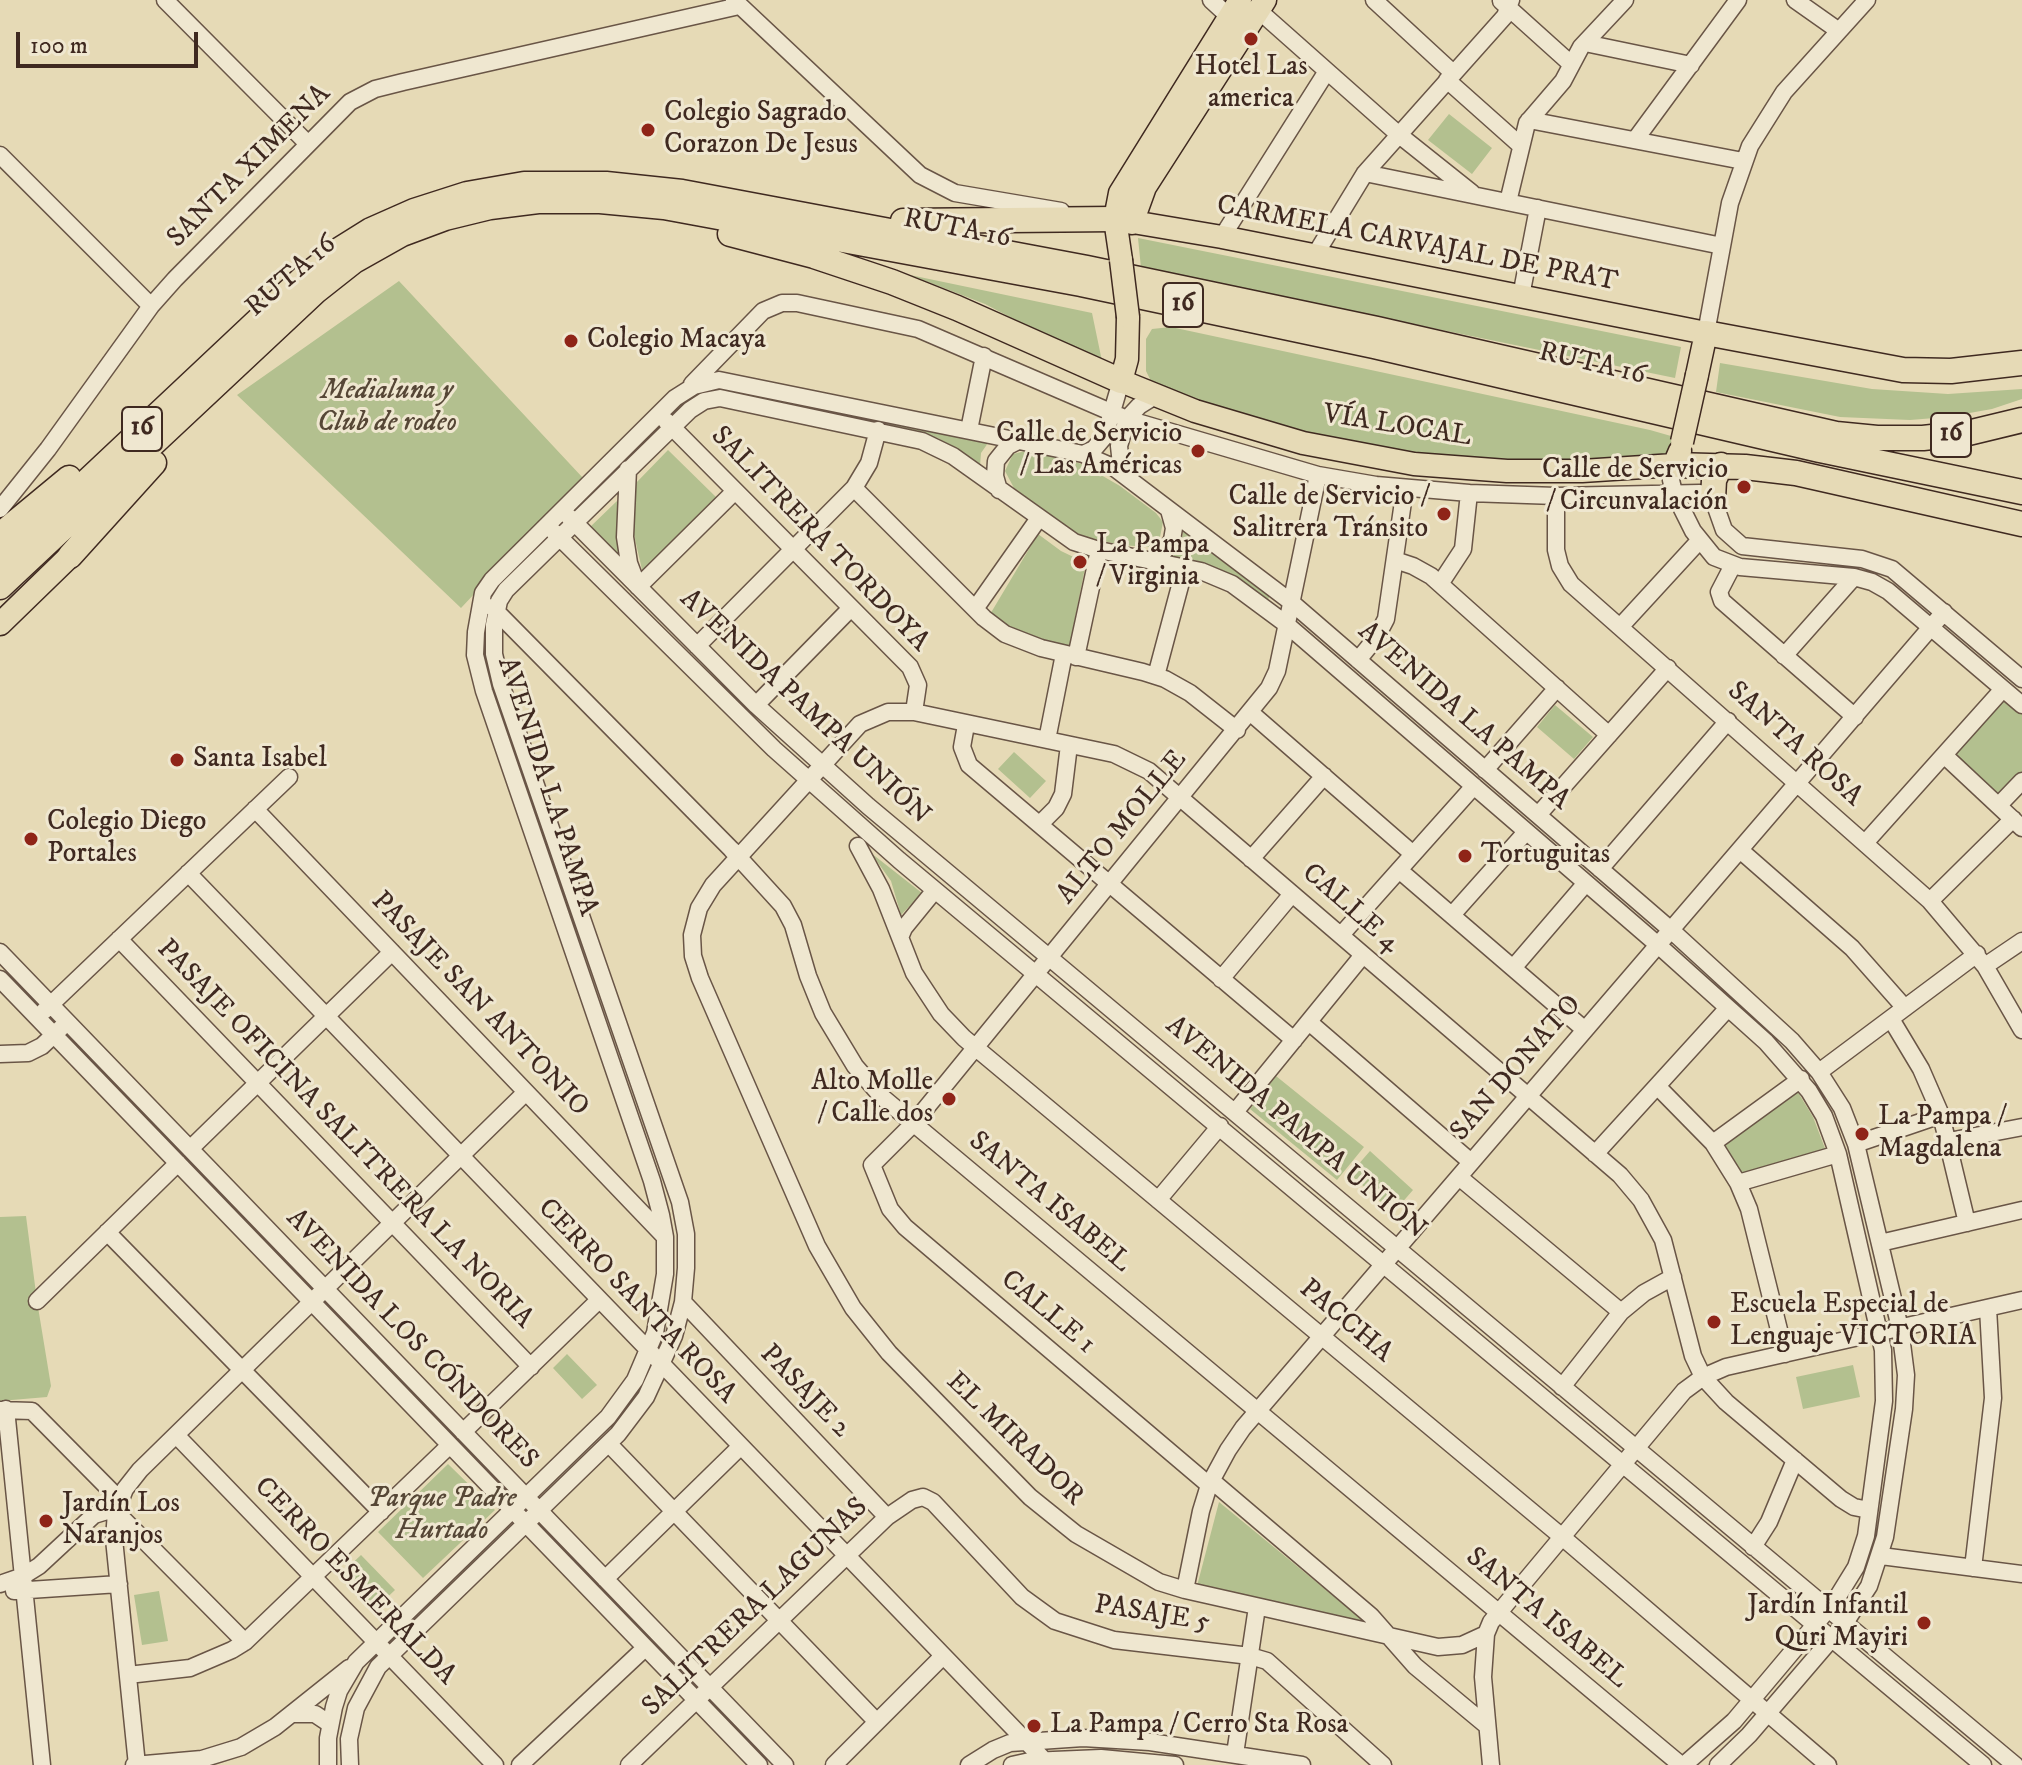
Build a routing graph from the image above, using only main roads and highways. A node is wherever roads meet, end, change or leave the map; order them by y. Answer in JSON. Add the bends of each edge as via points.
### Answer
{"nodes":[{"id":1,"x":1247,"y":11,"type":"edge"},
{"id":2,"x":538,"y":201,"type":"junction"},
{"id":3,"x":781,"y":210,"type":"junction"},
{"id":4,"x":1124,"y":221,"type":"junction"},
{"id":5,"x":285,"y":296,"type":"junction"},
{"id":6,"x":1706,"y":333,"type":"junction"},
{"id":7,"x":2022,"y":363,"type":"edge"},
{"id":8,"x":228,"y":375,"type":"junction"},
{"id":9,"x":1121,"y":381,"type":"junction"},
{"id":10,"x":2022,"y":420,"type":"edge"},
{"id":11,"x":1678,"y":454,"type":"junction"},
{"id":12,"x":1721,"y":465,"type":"junction"},
{"id":13,"x":2022,"y":492,"type":"edge"},
{"id":14,"x":1713,"y":499,"type":"road end"},
{"id":15,"x":2022,"y":524,"type":"edge"},
{"id":16,"x":0,"y":535,"type":"edge"},
{"id":17,"x":70,"y":556,"type":"joint"},
{"id":18,"x":0,"y":563,"type":"edge"},
{"id":19,"x":0,"y":587,"type":"edge"},
{"id":20,"x":0,"y":624,"type":"edge"}],
"edges":[{"from":1,"to":4,"type":"main road","via":[[1125,183],[1117,204]]},
{"from":2,"to":8,"type":"highway","name":"RUTA 16","number":"16","via":[[445,218],[369,251],[316,291]]},
{"from":2,"to":9,"type":"highway","via":[[656,218],[814,256],[925,294]]},
{"from":2,"to":13,"type":"highway","name":"RUTA 16","number":"16","via":[[664,207],[1081,284]]},
{"from":3,"to":4,"type":"highway","via":[[920,221]]},
{"from":3,"to":5,"type":"highway","name":"RUTA 16","number":"16","via":[[606,184],[495,188],[440,201],[371,230],[320,264]]},
{"from":3,"to":10,"type":"highway","name":"RUTA 16","number":"16","via":[[1219,295],[1836,434],[1923,438]]},
{"from":4,"to":6,"type":"main road","name":"CARMELA CARVAJAL DE PRAT"},
{"from":4,"to":9,"type":"main road","bridge":true,"via":[[1121,260],[1128,346]]},
{"from":5,"to":16,"type":"highway"},
{"from":5,"to":18,"type":"highway","name":"RUTA 16","number":"16"},
{"from":6,"to":7,"type":"highway","via":[[1903,370]]},
{"from":6,"to":11,"type":"main road","bridge":true},
{"from":8,"to":17,"type":"highway"},
{"from":8,"to":19,"type":"highway","name":"RUTA 16","number":"16"},
{"from":9,"to":11,"type":"main road","name":"VÍA LOCAL","via":[[1268,434],[1414,464],[1545,472]]},
{"from":11,"to":12,"type":"highway"},
{"from":12,"to":14,"type":"highway"},
{"from":12,"to":15,"type":"highway","via":[[1796,473]]},
{"from":17,"to":20,"type":"main road"}]}
